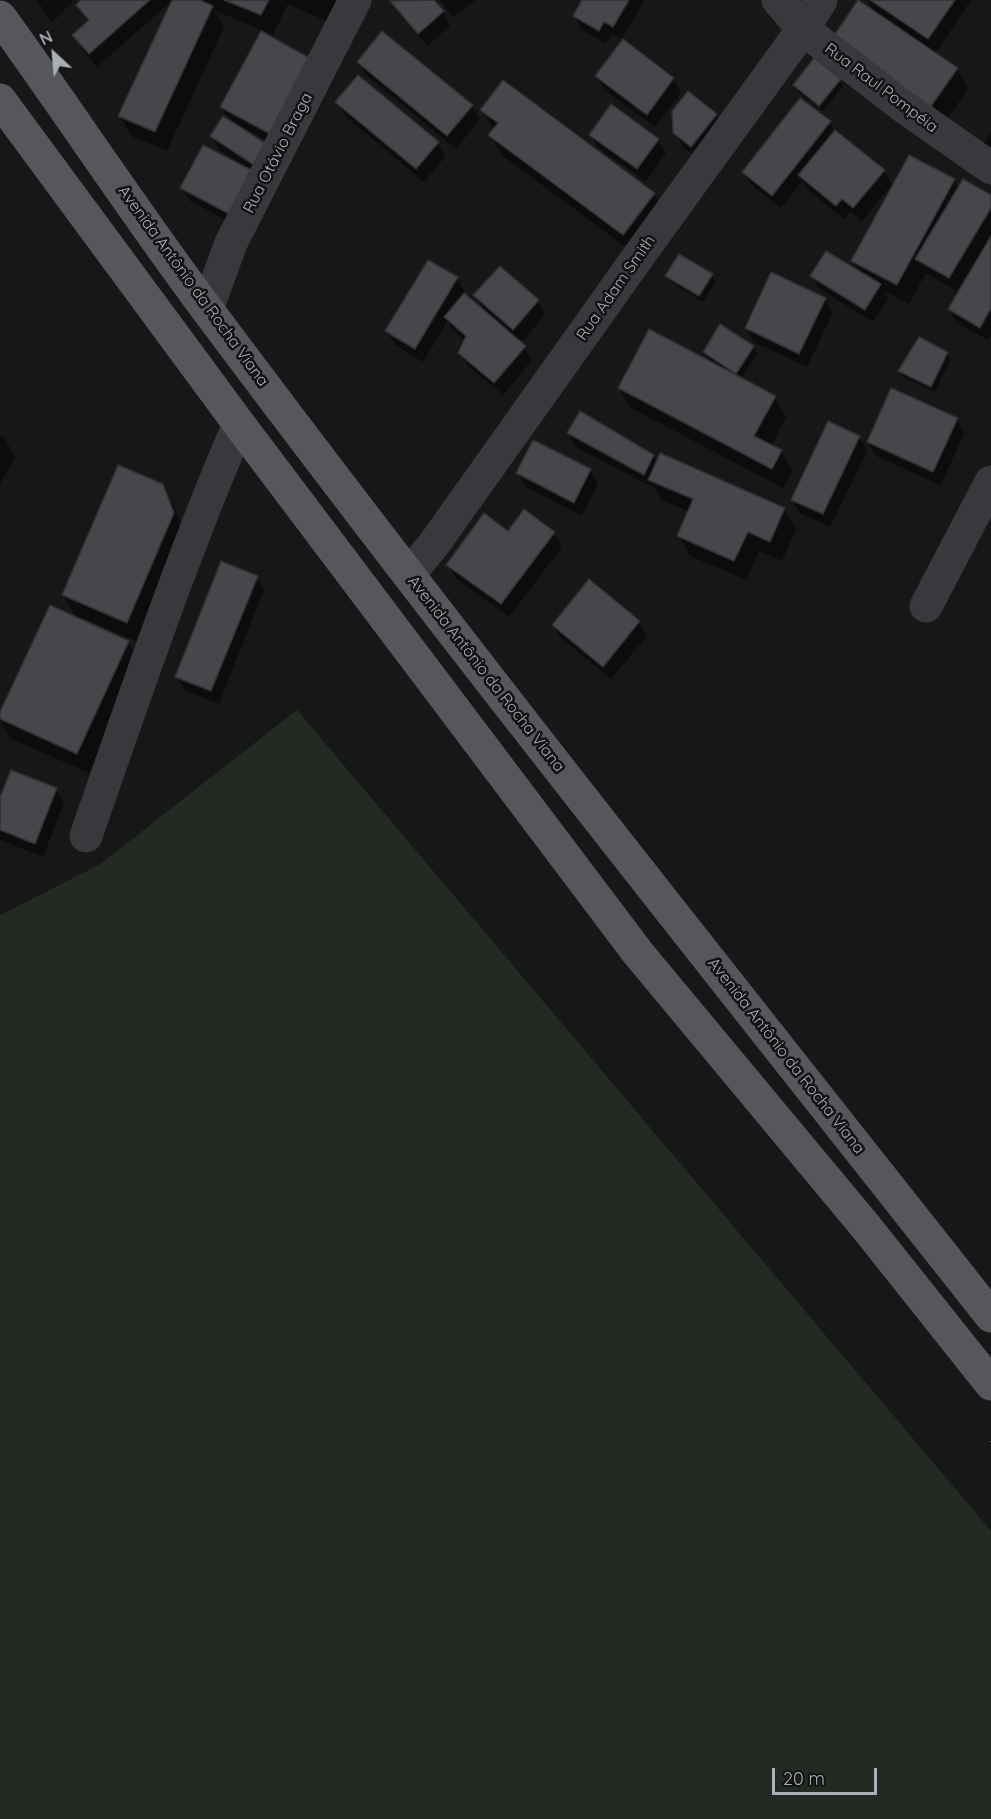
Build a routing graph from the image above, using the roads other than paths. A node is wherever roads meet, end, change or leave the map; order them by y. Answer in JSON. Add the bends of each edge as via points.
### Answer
{"nodes":[{"id":1,"x":355,"y":0,"type":"edge"},
{"id":2,"x":778,"y":0,"type":"edge"},
{"id":3,"x":821,"y":0,"type":"edge"},
{"id":4,"x":0,"y":17,"type":"edge"},
{"id":5,"x":803,"y":29,"type":"junction"},
{"id":6,"x":0,"y":100,"type":"edge"},
{"id":7,"x":991,"y":168,"type":"edge"},
{"id":8,"x":207,"y":309,"type":"junction"},
{"id":9,"x":239,"y":424,"type":"junction"},
{"id":10,"x":991,"y":482,"type":"edge"},
{"id":11,"x":409,"y":574,"type":"junction"},
{"id":12,"x":926,"y":606,"type":"dead end"},
{"id":13,"x":86,"y":836,"type":"dead end"},
{"id":14,"x":991,"y":1316,"type":"edge"},
{"id":15,"x":991,"y":1384,"type":"edge"}],
"edges":[{"from":1,"to":8,"type":"street","name":"Rua Otávio Braga","via":[[231,243]]},
{"from":2,"to":5,"type":"street","name":"Rua Raul Pompéia"},
{"from":3,"to":5,"type":"street","name":"Rua Adam Smith"},
{"from":4,"to":8,"type":"main road","name":"Avenida Antônio da Rocha Viana"},
{"from":5,"to":7,"type":"street","name":"Rua Raul Pompéia"},
{"from":5,"to":11,"type":"street","name":"Rua Adam Smith"},
{"from":6,"to":9,"type":"main road"},
{"from":8,"to":11,"type":"main road","name":"Avenida Antônio da Rocha Viana"},
{"from":9,"to":13,"type":"street","via":[[167,607]]},
{"from":9,"to":15,"type":"main road","via":[[638,953]]},
{"from":10,"to":12,"type":"street"},
{"from":11,"to":14,"type":"main road","name":"Avenida Antônio da Rocha Viana"}]}
